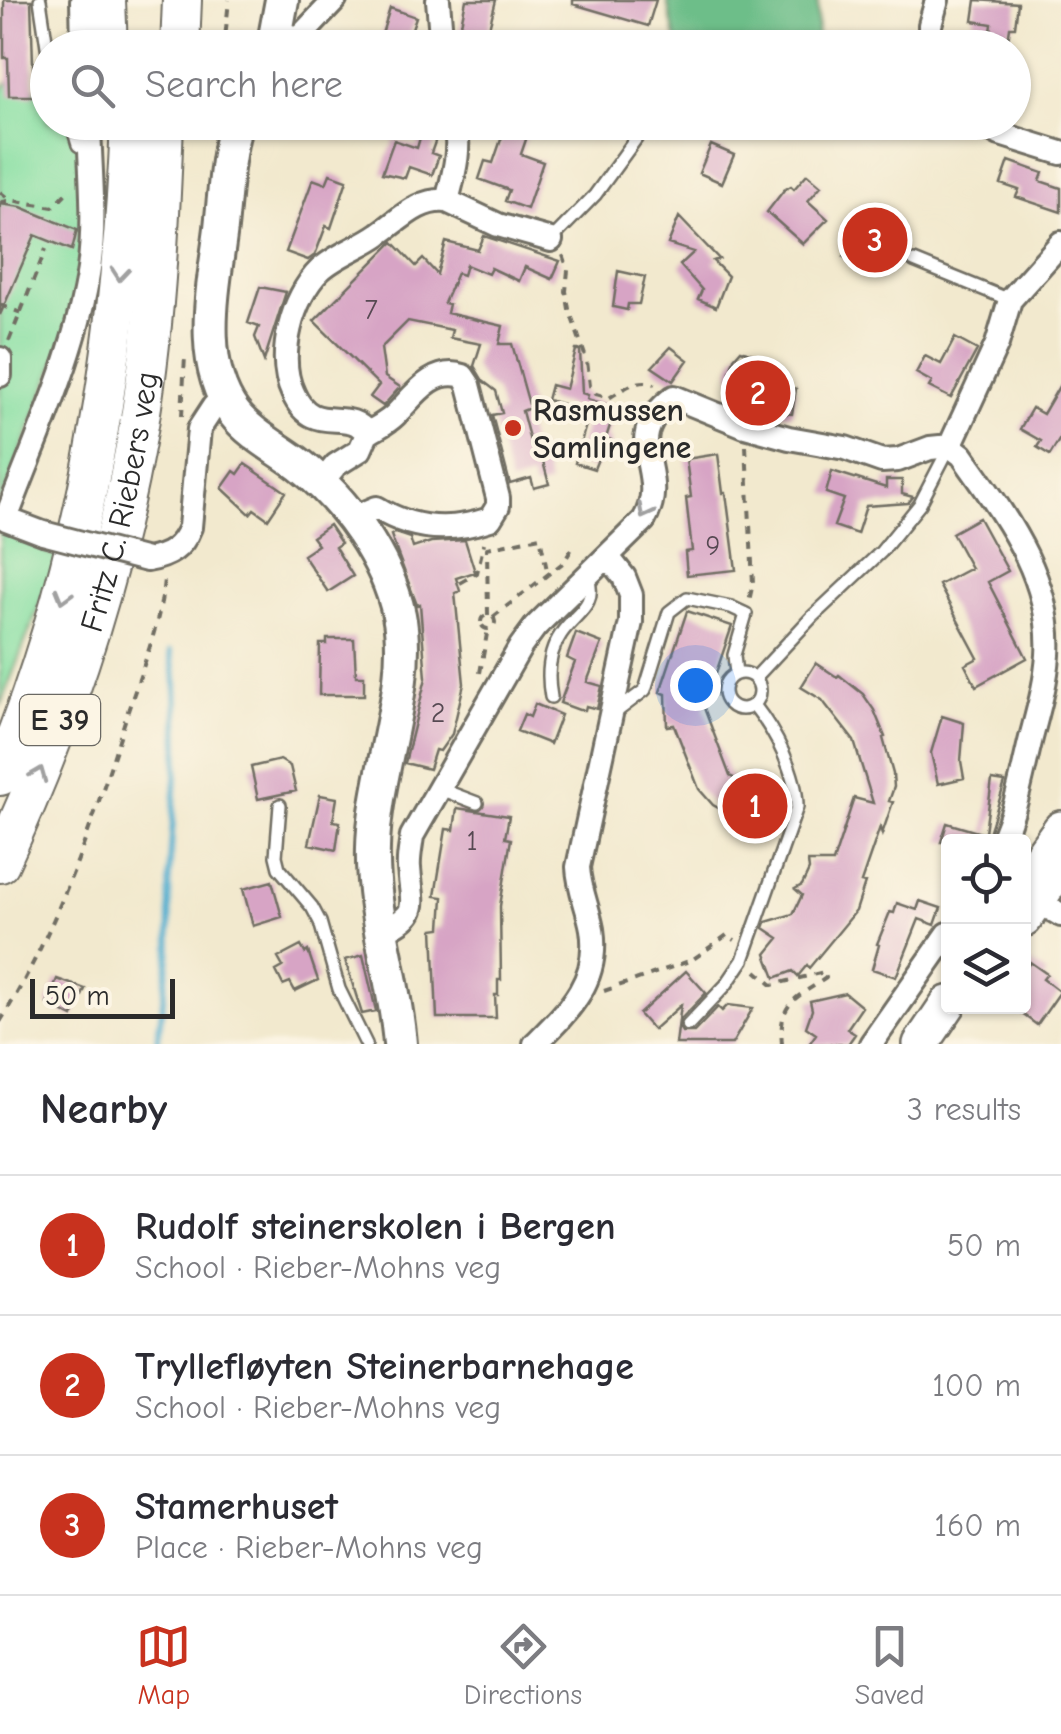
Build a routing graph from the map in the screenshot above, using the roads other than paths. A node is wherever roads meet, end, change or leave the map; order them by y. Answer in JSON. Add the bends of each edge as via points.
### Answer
{"nodes":[{"id":1,"x":40,"y":0,"type":"edge"},
{"id":2,"x":82,"y":0,"type":"edge"},
{"id":3,"x":106,"y":0,"type":"edge"},
{"id":4,"x":130,"y":0,"type":"edge"},
{"id":5,"x":165,"y":0,"type":"edge"},
{"id":6,"x":182,"y":0,"type":"edge"},
{"id":7,"x":335,"y":0,"type":"edge"},
{"id":8,"x":438,"y":0,"type":"edge"},
{"id":9,"x":936,"y":0,"type":"edge"},
{"id":10,"x":45,"y":30,"type":"edge"},
{"id":11,"x":83,"y":30,"type":"edge"},
{"id":12,"x":107,"y":30,"type":"edge"},
{"id":13,"x":131,"y":30,"type":"edge"},
{"id":14,"x":165,"y":30,"type":"edge"},
{"id":15,"x":181,"y":30,"type":"edge"},
{"id":16,"x":307,"y":30,"type":"edge"},
{"id":17,"x":440,"y":30,"type":"edge"},
{"id":18,"x":930,"y":30,"type":"edge"},
{"id":19,"x":76,"y":140,"type":"edge"},
{"id":20,"x":89,"y":140,"type":"edge"},
{"id":21,"x":120,"y":140,"type":"edge"},
{"id":22,"x":129,"y":140,"type":"edge"},
{"id":23,"x":163,"y":140,"type":"edge"},
{"id":24,"x":173,"y":140,"type":"edge"},
{"id":25,"x":232,"y":140,"type":"edge"},
{"id":26,"x":247,"y":140,"type":"edge"},
{"id":27,"x":459,"y":140,"type":"edge"},
{"id":28,"x":636,"y":140,"type":"edge"},
{"id":29,"x":1019,"y":140,"type":"edge"},
{"id":30,"x":1061,"y":153,"type":"edge"},
{"id":31,"x":90,"y":160,"type":"junction"},
{"id":32,"x":128,"y":177,"type":"junction"},
{"id":33,"x":447,"y":201,"type":"junction"},
{"id":34,"x":221,"y":225,"type":"junction"},
{"id":35,"x":551,"y":240,"type":"joint"},
{"id":36,"x":1061,"y":244,"type":"edge"},
{"id":37,"x":914,"y":261,"type":"dead end"},
{"id":38,"x":158,"y":262,"type":"junction"},
{"id":39,"x":1010,"y":300,"type":"junction"},
{"id":40,"x":0,"y":359,"type":"edge"},
{"id":41,"x":0,"y":375,"type":"edge"},
{"id":42,"x":227,"y":400,"type":"junction"},
{"id":43,"x":367,"y":434,"type":"junction"},
{"id":44,"x":950,"y":446,"type":"junction"},
{"id":45,"x":320,"y":484,"type":"junction"},
{"id":46,"x":3,"y":518,"type":"edge"},
{"id":47,"x":351,"y":519,"type":"junction"},
{"id":48,"x":608,"y":557,"type":"junction"},
{"id":49,"x":588,"y":578,"type":"junction"},
{"id":50,"x":736,"y":674,"type":"junction"},
{"id":51,"x":755,"y":678,"type":"junction"},
{"id":52,"x":552,"y":697,"type":"dead end"},
{"id":53,"x":754,"y":706,"type":"junction"},
{"id":54,"x":612,"y":715,"type":"junction"},
{"id":55,"x":0,"y":776,"type":"edge"},
{"id":56,"x":440,"y":789,"type":"junction"},
{"id":57,"x":477,"y":803,"type":"dead end"},
{"id":58,"x":280,"y":805,"type":"dead end"},
{"id":59,"x":1061,"y":829,"type":"edge"},
{"id":60,"x":1004,"y":834,"type":"edge"},
{"id":61,"x":0,"y":863,"type":"edge"},
{"id":62,"x":1043,"y":892,"type":"edge"},
{"id":63,"x":382,"y":932,"type":"junction"},
{"id":64,"x":941,"y":944,"type":"edge"},
{"id":65,"x":941,"y":1014,"type":"edge"},
{"id":66,"x":688,"y":1025,"type":"dead end"},
{"id":67,"x":366,"y":1044,"type":"edge"},
{"id":68,"x":400,"y":1044,"type":"edge"},
{"id":69,"x":535,"y":1044,"type":"edge"},
{"id":70,"x":871,"y":1044,"type":"edge"},
{"id":71,"x":920,"y":1044,"type":"edge"}],
"edges":[{"from":1,"to":10,"type":"lane"},
{"from":2,"to":11,"type":"street"},
{"from":3,"to":12,"type":"highway"},
{"from":4,"to":13,"type":"highway"},
{"from":5,"to":14,"type":"highway"},
{"from":6,"to":15,"type":"highway"},
{"from":7,"to":16,"type":"street"},
{"from":8,"to":17,"type":"street"},
{"from":9,"to":18,"type":"street"},
{"from":19,"to":31,"type":"lane"},
{"from":20,"to":31,"type":"street"},
{"from":21,"to":32,"type":"highway","number":"E 39"},
{"from":22,"to":32,"type":"highway","name":"Fritz C. Riebers veg","number":"E 39"},
{"from":23,"to":38,"type":"highway","name":"Fritz C. Riebers veg","number":"E 39"},
{"from":24,"to":38,"type":"highway","number":"E 39"},
{"from":25,"to":34,"type":"main road"},
{"from":26,"to":34,"type":"main road"},
{"from":27,"to":33,"type":"street"},
{"from":28,"to":35,"type":"lane"},
{"from":29,"to":30,"type":"street"},
{"from":31,"to":46,"type":"street","via":[[92,233],[79,316]]},
{"from":32,"to":55,"type":"highway","name":"Fritz C. Riebers veg","number":"E 39","one_way":true,"via":[[115,327],[90,482],[46,652]]},
{"from":33,"to":35,"type":"street"},
{"from":33,"to":43,"type":"street","via":[[415,207],[326,266],[310,282],[293,319],[286,362],[294,397],[313,418],[350,420]]},
{"from":34,"to":42,"type":"main road","via":[[212,350]]},
{"from":36,"to":39,"type":"street"},
{"from":37,"to":39,"type":"lane"},
{"from":61,"to":38,"type":"highway","name":"Fritz C. Riebers veg","number":"E 39","one_way":true,"via":[[59,723],[107,573],[136,441]]},
{"from":39,"to":44,"type":"street","via":[[998,344]]},
{"from":40,"to":41,"type":"street"},
{"from":42,"to":45,"type":"main road","via":[[236,415]]},
{"from":42,"to":46,"type":"street","bridge":true,"via":[[199,428],[185,539],[157,558]]},
{"from":43,"to":45,"type":"street","via":[[360,450]]},
{"from":43,"to":47,"type":"street","via":[[426,384],[463,376],[498,506],[490,519],[455,528],[404,522],[377,508]]},
{"from":44,"to":48,"type":"street","one_way":true,"via":[[882,461],[745,426],[674,397],[644,436],[654,495],[650,508]]},
{"from":44,"to":51,"type":"lane","via":[[920,504],[881,552]]},
{"from":44,"to":60,"type":"street","via":[[962,454],[1024,550],[1047,620],[1044,688]]},
{"from":45,"to":47,"type":"main road"},
{"from":47,"to":63,"type":"main road","via":[[394,596],[402,647],[374,808]]},
{"from":48,"to":49,"type":"street"},
{"from":48,"to":54,"type":"street","via":[[624,576],[632,610]]},
{"from":49,"to":52,"type":"lane","via":[[586,608],[552,652]]},
{"from":49,"to":56,"type":"street","via":[[521,646]]},
{"from":50,"to":51,"type":"lane"},
{"from":50,"to":53,"type":"lane","via":[[724,688],[726,700],[742,710]]},
{"from":50,"to":54,"type":"lane","via":[[734,655],[746,614],[687,598],[668,612],[645,690]]},
{"from":51,"to":53,"type":"lane","via":[[760,689]]},
{"from":53,"to":66,"type":"lane","via":[[789,769],[797,807],[746,954]]},
{"from":54,"to":69,"type":"street","via":[[578,866],[594,960],[560,1020]]},
{"from":56,"to":57,"type":"lane"},
{"from":56,"to":63,"type":"street","via":[[412,836],[411,914]]},
{"from":58,"to":67,"type":"lane","via":[[278,868],[320,922],[339,990]]},
{"from":59,"to":62,"type":"main road"},
{"from":63,"to":68,"type":"main road"},
{"from":64,"to":70,"type":"street"},
{"from":65,"to":71,"type":"main road"}]}
